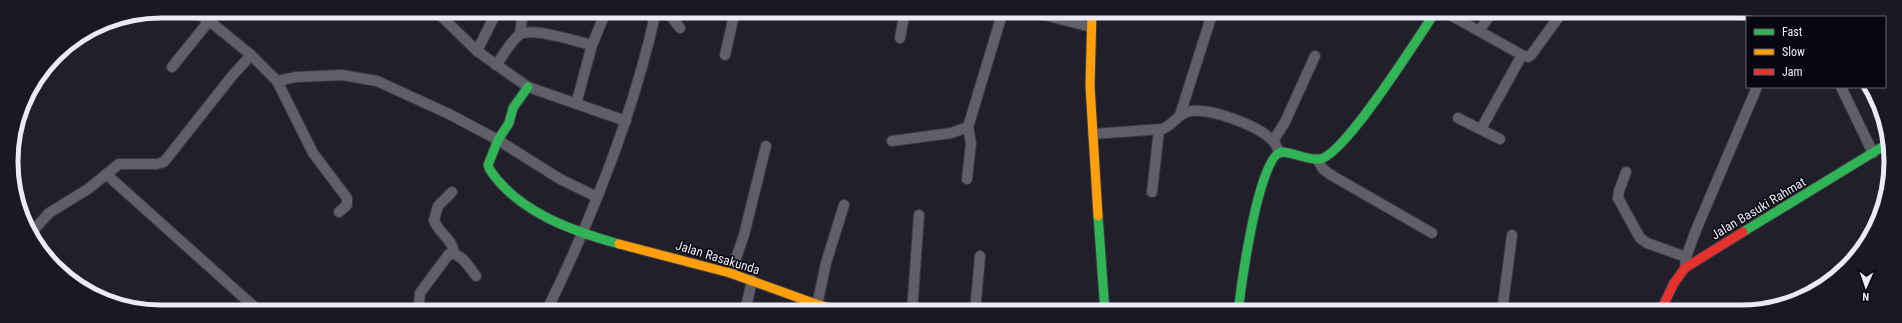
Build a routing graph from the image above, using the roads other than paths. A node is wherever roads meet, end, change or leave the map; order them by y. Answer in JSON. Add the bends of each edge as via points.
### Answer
{"nodes":[{"id":1,"x":204,"y":18,"type":"edge"},
{"id":2,"x":443,"y":18,"type":"edge"},
{"id":3,"x":494,"y":18,"type":"edge"},
{"id":4,"x":522,"y":18,"type":"edge"},
{"id":5,"x":603,"y":18,"type":"edge"},
{"id":6,"x":654,"y":18,"type":"edge"},
{"id":7,"x":671,"y":18,"type":"edge"},
{"id":8,"x":733,"y":18,"type":"edge"},
{"id":9,"x":904,"y":18,"type":"edge"},
{"id":10,"x":1001,"y":18,"type":"edge"},
{"id":11,"x":1056,"y":18,"type":"edge"},
{"id":12,"x":1091,"y":18,"type":"edge"},
{"id":13,"x":1211,"y":18,"type":"edge"},
{"id":14,"x":1432,"y":18,"type":"edge"},
{"id":15,"x":1456,"y":18,"type":"edge"},
{"id":16,"x":1488,"y":18,"type":"edge"},
{"id":17,"x":1558,"y":18,"type":"edge"},
{"id":18,"x":209,"y":21,"type":"junction"},
{"id":19,"x":1090,"y":27,"type":"junction"},
{"id":20,"x":680,"y":28,"type":"dead end"},
{"id":21,"x":1479,"y":31,"type":"junction"},
{"id":22,"x":520,"y":34,"type":"junction"},
{"id":23,"x":900,"y":38,"type":"dead end"},
{"id":24,"x":592,"y":45,"type":"junction"},
{"id":25,"x":477,"y":51,"type":"junction"},
{"id":26,"x":251,"y":55,"type":"junction"},
{"id":27,"x":725,"y":55,"type":"dead end"},
{"id":28,"x":1522,"y":55,"type":"junction"},
{"id":29,"x":1315,"y":56,"type":"dead end"},
{"id":30,"x":496,"y":65,"type":"junction"},
{"id":31,"x":172,"y":67,"type":"dead end"},
{"id":32,"x":277,"y":81,"type":"junction"},
{"id":33,"x":528,"y":87,"type":"junction"},
{"id":34,"x":1757,"y":88,"type":"edge"},
{"id":35,"x":1841,"y":88,"type":"edge"},
{"id":36,"x":576,"y":104,"type":"junction"},
{"id":37,"x":1180,"y":115,"type":"junction"},
{"id":38,"x":1458,"y":118,"type":"dead end"},
{"id":39,"x":626,"y":121,"type":"junction"},
{"id":40,"x":968,"y":127,"type":"junction"},
{"id":41,"x":1481,"y":129,"type":"junction"},
{"id":42,"x":1159,"y":130,"type":"junction"},
{"id":43,"x":1093,"y":134,"type":"junction"},
{"id":44,"x":1500,"y":139,"type":"dead end"},
{"id":45,"x":498,"y":140,"type":"junction"},
{"id":46,"x":892,"y":141,"type":"dead end"},
{"id":47,"x":1274,"y":142,"type":"junction"},
{"id":48,"x":766,"y":146,"type":"dead end"},
{"id":49,"x":1883,"y":146,"type":"edge"},
{"id":50,"x":1280,"y":153,"type":"junction"},
{"id":51,"x":1873,"y":153,"type":"junction"},
{"id":52,"x":1316,"y":159,"type":"junction"},
{"id":53,"x":1626,"y":172,"type":"dead end"},
{"id":54,"x":106,"y":174,"type":"junction"},
{"id":55,"x":967,"y":179,"type":"dead end"},
{"id":56,"x":452,"y":192,"type":"dead end"},
{"id":57,"x":1152,"y":192,"type":"dead end"},
{"id":58,"x":597,"y":196,"type":"junction"},
{"id":59,"x":844,"y":205,"type":"dead end"},
{"id":60,"x":339,"y":212,"type":"dead end"},
{"id":61,"x":920,"y":215,"type":"dead end"},
{"id":62,"x":35,"y":229,"type":"edge"},
{"id":63,"x":1432,"y":233,"type":"dead end"},
{"id":64,"x":583,"y":234,"type":"junction"},
{"id":65,"x":1512,"y":235,"type":"dead end"},
{"id":66,"x":454,"y":253,"type":"junction"},
{"id":67,"x":980,"y":256,"type":"dead end"},
{"id":68,"x":1686,"y":257,"type":"junction"},
{"id":69,"x":1685,"y":268,"type":"junction"},
{"id":70,"x":731,"y":273,"type":"junction"},
{"id":71,"x":476,"y":276,"type":"dead end"},
{"id":72,"x":752,"y":280,"type":"junction"},
{"id":73,"x":252,"y":305,"type":"edge"},
{"id":74,"x":420,"y":305,"type":"edge"},
{"id":75,"x":551,"y":305,"type":"edge"},
{"id":76,"x":747,"y":305,"type":"edge"},
{"id":77,"x":809,"y":305,"type":"edge"},
{"id":78,"x":817,"y":305,"type":"edge"},
{"id":79,"x":913,"y":305,"type":"edge"},
{"id":80,"x":976,"y":305,"type":"edge"},
{"id":81,"x":1105,"y":305,"type":"edge"},
{"id":82,"x":1239,"y":305,"type":"edge"},
{"id":83,"x":1503,"y":305,"type":"edge"},
{"id":84,"x":1663,"y":305,"type":"edge"}],
"edges":[{"from":1,"to":18,"type":"street"},
{"from":2,"to":25,"type":"street"},
{"from":3,"to":25,"type":"street"},
{"from":4,"to":22,"type":"street"},
{"from":5,"to":24,"type":"street"},
{"from":6,"to":39,"type":"street"},
{"from":7,"to":20,"type":"street"},
{"from":8,"to":27,"type":"street"},
{"from":9,"to":23,"type":"street"},
{"from":10,"to":40,"type":"street"},
{"from":11,"to":19,"type":"street"},
{"from":12,"to":19,"type":"street"},
{"from":13,"to":37,"type":"street"},
{"from":14,"to":52,"type":"street","via":[[1404,61],[1345,140],[1329,155]]},
{"from":15,"to":21,"type":"street"},
{"from":16,"to":21,"type":"street"},
{"from":17,"to":28,"type":"street","via":[[1532,55]]},
{"from":18,"to":26,"type":"street"},
{"from":18,"to":31,"type":"street"},
{"from":19,"to":43,"type":"street"},
{"from":21,"to":28,"type":"street"},
{"from":22,"to":24,"type":"street","via":[[536,32]]},
{"from":22,"to":30,"type":"street"},
{"from":24,"to":36,"type":"street"},
{"from":25,"to":30,"type":"street"},
{"from":26,"to":32,"type":"street"},
{"from":26,"to":54,"type":"street","via":[[164,162],[122,163]]},
{"from":28,"to":41,"type":"street"},
{"from":29,"to":47,"type":"street","via":[[1286,122]]},
{"from":30,"to":33,"type":"street"},
{"from":32,"to":45,"type":"street","via":[[296,77],[342,75],[368,78],[386,84]]},
{"from":32,"to":60,"type":"street","via":[[313,153],[347,198],[347,204]]},
{"from":33,"to":36,"type":"street"},
{"from":33,"to":45,"type":"street"},
{"from":34,"to":68,"type":"street"},
{"from":35,"to":51,"type":"street"},
{"from":36,"to":39,"type":"street"},
{"from":37,"to":42,"type":"street","via":[[1167,127]]},
{"from":37,"to":47,"type":"street","via":[[1200,111],[1239,121]]},
{"from":38,"to":41,"type":"street"},
{"from":39,"to":58,"type":"street"},
{"from":40,"to":46,"type":"street","via":[[952,133]]},
{"from":40,"to":55,"type":"street","via":[[971,143]]},
{"from":41,"to":44,"type":"street"},
{"from":42,"to":43,"type":"street"},
{"from":42,"to":57,"type":"street"},
{"from":43,"to":81,"type":"street"},
{"from":45,"to":58,"type":"street","via":[[560,179]]},
{"from":45,"to":64,"type":"street","name":"Jalan Rasakunda","via":[[488,167],[502,185],[526,206]]},
{"from":47,"to":50,"type":"street"},
{"from":48,"to":70,"type":"street","via":[[744,234]]},
{"from":49,"to":51,"type":"street","name":"Jalan Basuki Rahmat"},
{"from":50,"to":52,"type":"street","via":[[1287,152]]},
{"from":50,"to":82,"type":"street","via":[[1271,162],[1263,182],[1243,269]]},
{"from":51,"to":69,"type":"street","name":"Jalan Basuki Rahmat"},
{"from":52,"to":63,"type":"street","via":[[1331,175]]},
{"from":53,"to":68,"type":"street","via":[[1618,198],[1636,234],[1647,243]]},
{"from":54,"to":62,"type":"street","via":[[77,197],[49,213]]},
{"from":54,"to":73,"type":"street"},
{"from":56,"to":66,"type":"street","via":[[438,206],[434,220],[439,230],[452,243]]},
{"from":58,"to":64,"type":"street"},
{"from":59,"to":78,"type":"street","via":[[826,263]]},
{"from":61,"to":79,"type":"street"},
{"from":64,"to":70,"type":"street","name":"Jalan Rasakunda"},
{"from":64,"to":75,"type":"street"},
{"from":65,"to":83,"type":"street"},
{"from":66,"to":71,"type":"street","via":[[459,255]]},
{"from":66,"to":74,"type":"street","via":[[446,256],[420,293]]},
{"from":67,"to":80,"type":"street"},
{"from":68,"to":69,"type":"street"},
{"from":69,"to":84,"type":"street","name":"Jalan Basuki Rahmat"},
{"from":70,"to":72,"type":"street","name":"Jalan Rasakunda"},
{"from":72,"to":76,"type":"street"},
{"from":72,"to":77,"type":"street","name":"Jalan Rasakunda"}]}
